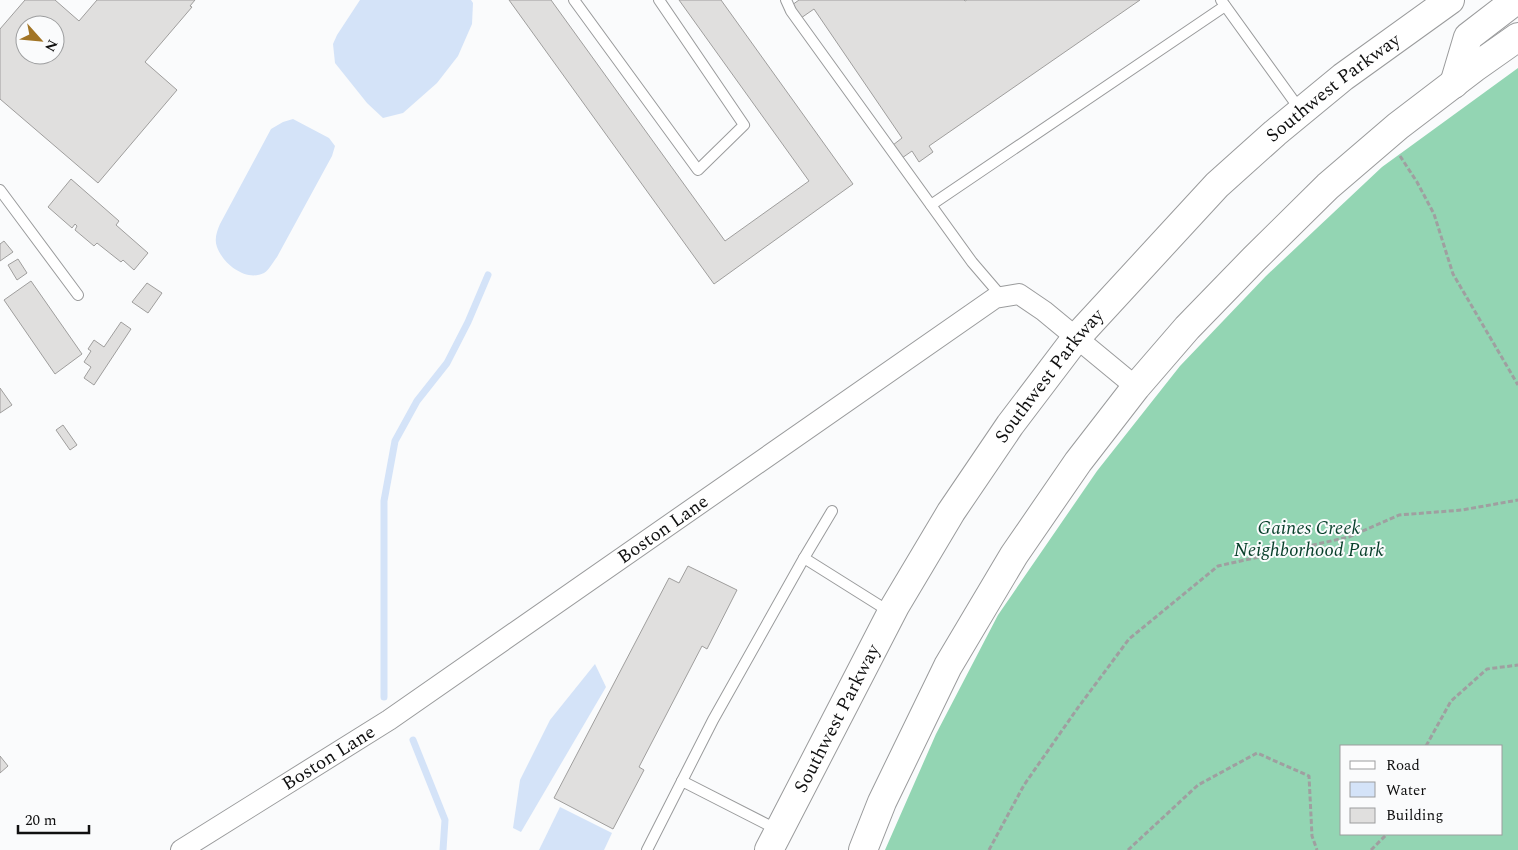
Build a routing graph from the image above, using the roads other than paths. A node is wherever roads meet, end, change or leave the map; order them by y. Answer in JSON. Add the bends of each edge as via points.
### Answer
{"nodes":[{"id":1,"x":574,"y":0,"type":"edge"},
{"id":2,"x":659,"y":0,"type":"edge"},
{"id":3,"x":786,"y":0,"type":"edge"},
{"id":4,"x":1450,"y":0,"type":"edge"},
{"id":5,"x":1516,"y":0,"type":"edge"},
{"id":6,"x":1223,"y":3,"type":"edge"},
{"id":7,"x":1518,"y":37,"type":"edge"},
{"id":8,"x":1454,"y":84,"type":"junction"},
{"id":9,"x":1301,"y":112,"type":"junction"},
{"id":10,"x":0,"y":190,"type":"edge"},
{"id":11,"x":931,"y":205,"type":"junction"},
{"id":12,"x":78,"y":295,"type":"dead end"},
{"id":13,"x":1002,"y":297,"type":"junction"},
{"id":14,"x":1076,"y":338,"type":"junction"},
{"id":15,"x":1136,"y":387,"type":"junction"},
{"id":16,"x":832,"y":511,"type":"dead end"},
{"id":17,"x":804,"y":558,"type":"junction"},
{"id":18,"x":892,"y":613,"type":"junction"},
{"id":19,"x":682,"y":781,"type":"junction"},
{"id":20,"x":774,"y":840,"type":"edge"},
{"id":21,"x":181,"y":850,"type":"edge"},
{"id":22,"x":647,"y":850,"type":"edge"},
{"id":23,"x":862,"y":850,"type":"edge"}],
"edges":[{"from":1,"to":2,"type":"lane","via":[[698,170],[744,126]]},
{"from":3,"to":11,"type":"lane"},
{"from":4,"to":9,"type":"main road","name":"Southwest Parkway","via":[[1343,77]]},
{"from":5,"to":8,"type":"main road","via":[[1468,37]]},
{"from":6,"to":9,"type":"lane"},
{"from":6,"to":11,"type":"lane"},
{"from":7,"to":8,"type":"main road"},
{"from":8,"to":15,"type":"main road","via":[[1387,135],[1328,186],[1186,328]]},
{"from":9,"to":14,"type":"main road","name":"Southwest Parkway","via":[[1217,185]]},
{"from":10,"to":12,"type":"lane"},
{"from":11,"to":13,"type":"lane"},
{"from":13,"to":14,"type":"street","via":[[1019,294]]},
{"from":13,"to":21,"type":"street","name":"Boston Lane","via":[[995,298],[389,720]]},
{"from":14,"to":15,"type":"street"},
{"from":14,"to":18,"type":"main road","name":"Southwest Parkway","via":[[950,512]]},
{"from":15,"to":23,"type":"main road","via":[[1078,462],[1014,555],[948,666]]},
{"from":16,"to":17,"type":"lane"},
{"from":17,"to":18,"type":"lane"},
{"from":17,"to":19,"type":"lane"},
{"from":18,"to":20,"type":"main road","name":"Southwest Parkway"},
{"from":19,"to":20,"type":"lane"},
{"from":19,"to":22,"type":"lane"}]}
